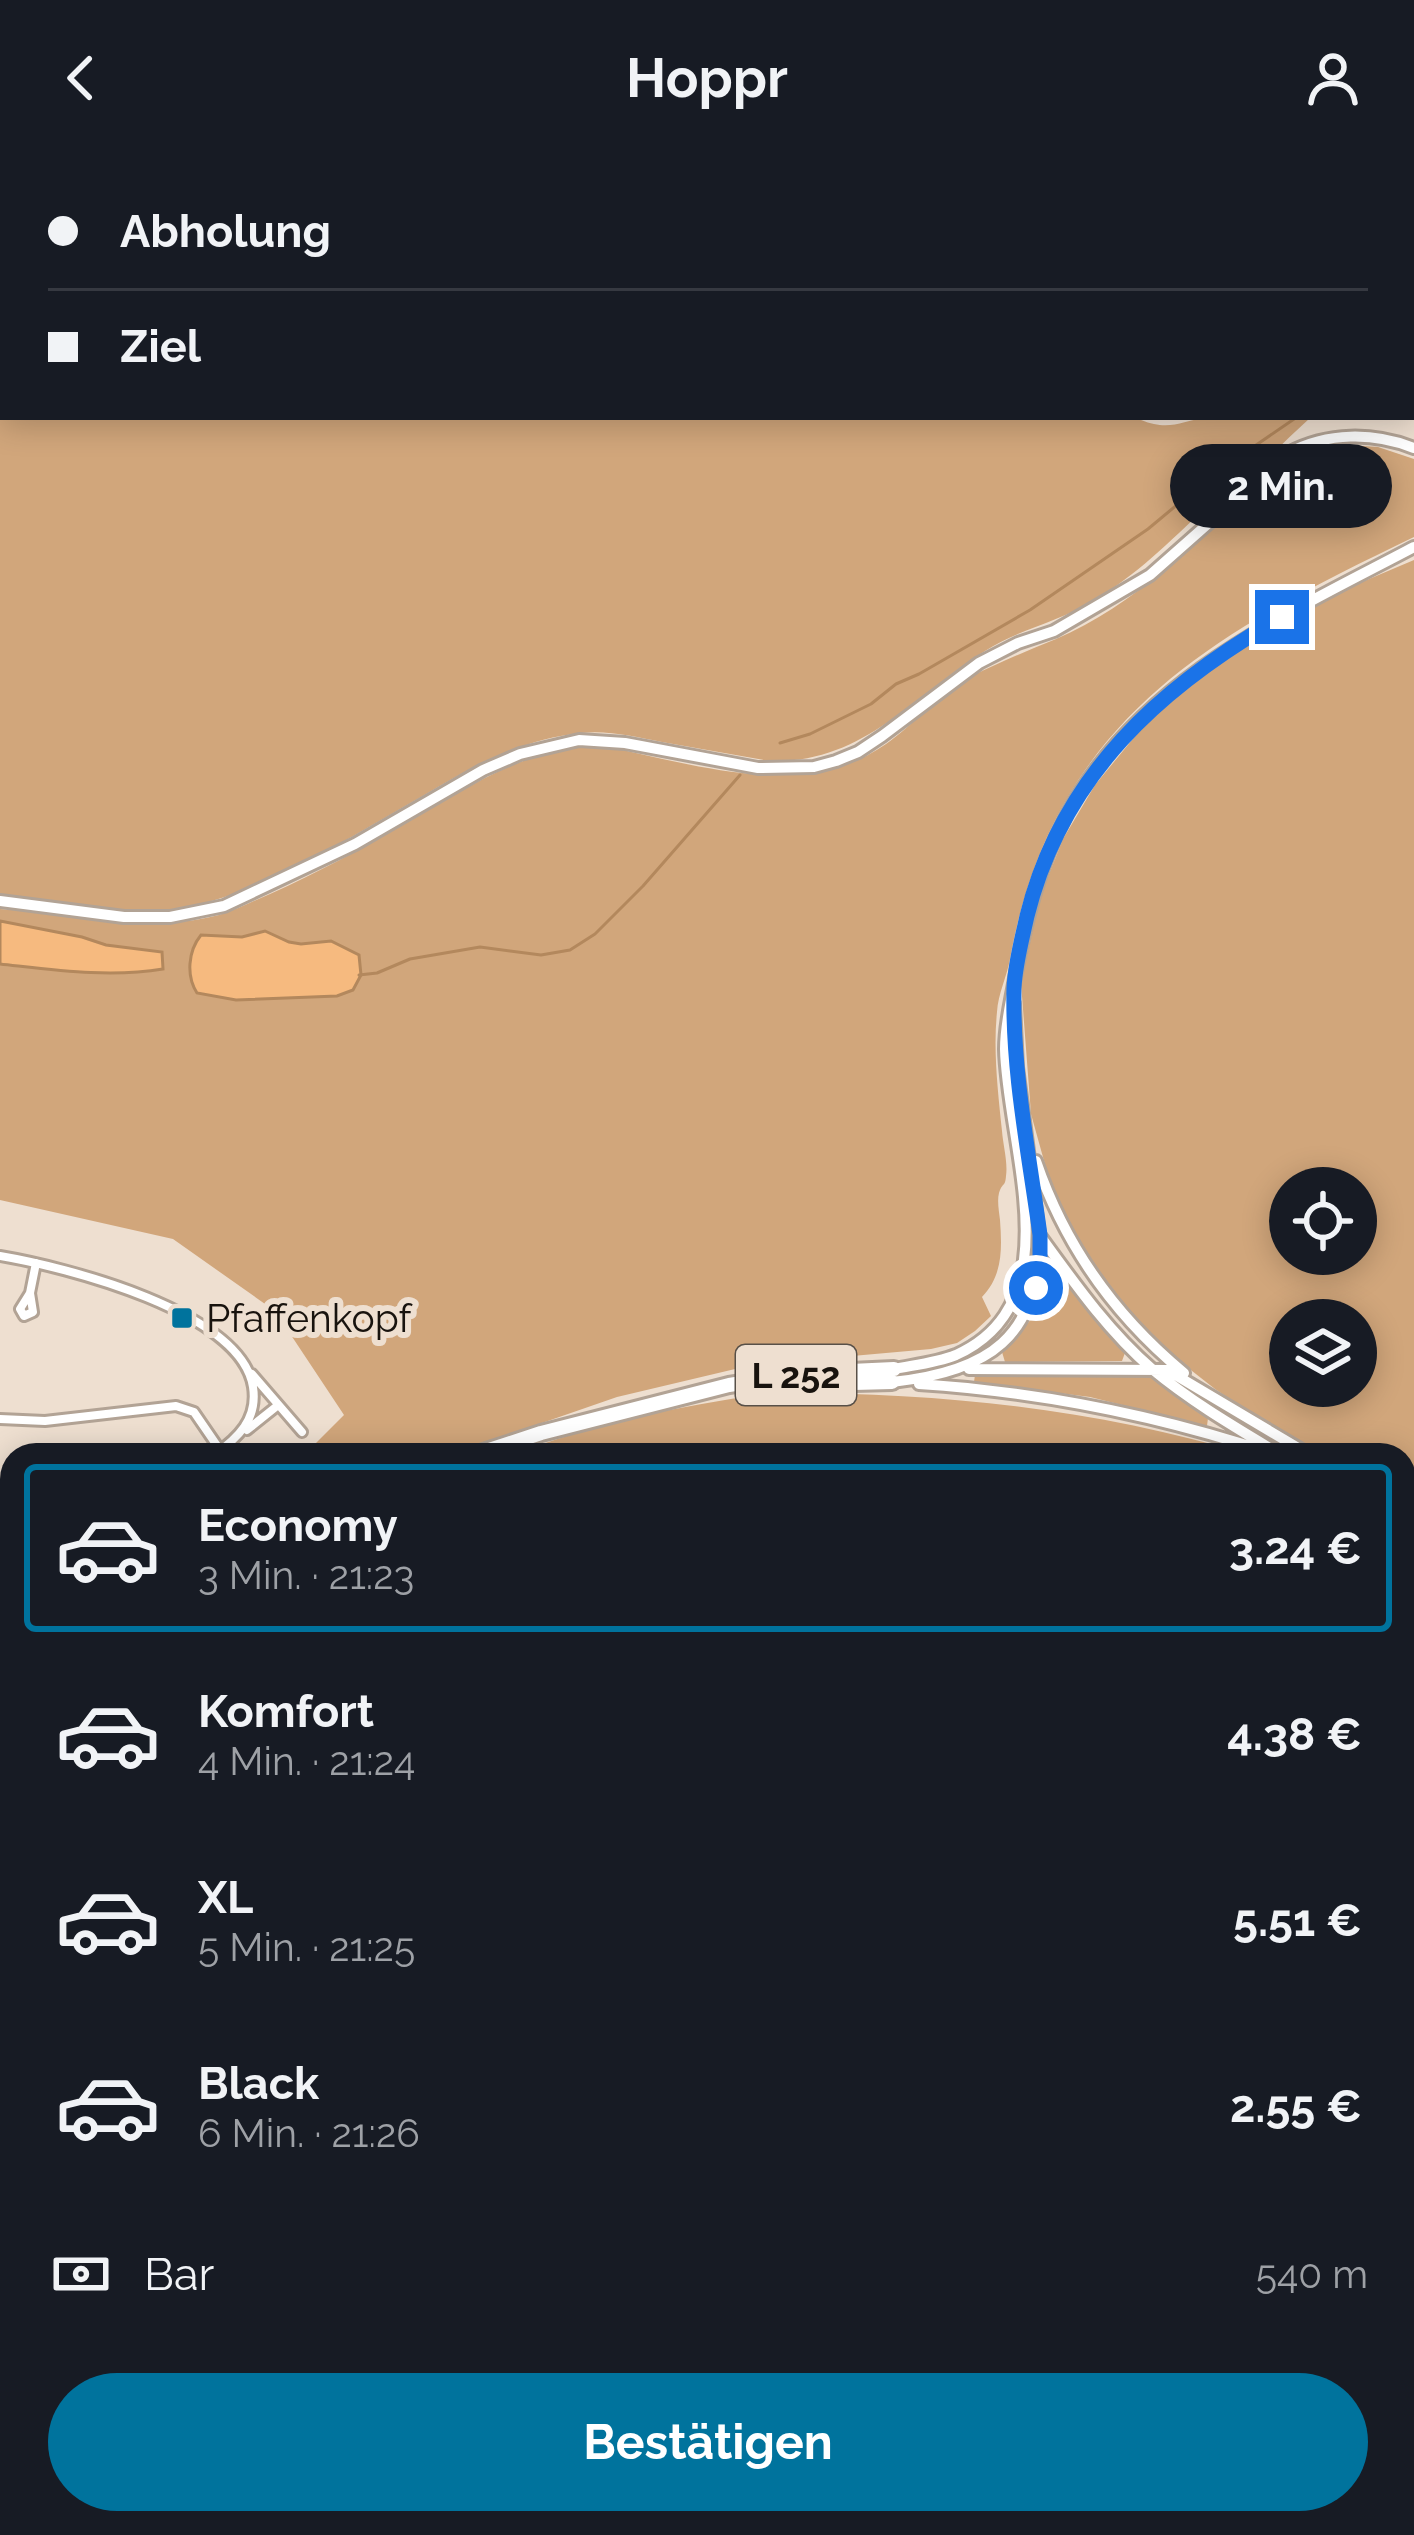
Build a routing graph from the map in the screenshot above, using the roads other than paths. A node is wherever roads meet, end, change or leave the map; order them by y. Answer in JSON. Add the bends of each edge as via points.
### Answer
{"nodes":[{"id":1,"x":1414,"y":448,"type":"edge"},
{"id":2,"x":1414,"y":549,"type":"edge"},
{"id":3,"x":0,"y":902,"type":"edge"},
{"id":4,"x":1014,"y":982,"type":"junction"},
{"id":5,"x":1028,"y":1139,"type":"junction"},
{"id":6,"x":1023,"y":1197,"type":"junction"},
{"id":7,"x":1040,"y":1235,"type":"junction"},
{"id":8,"x":0,"y":1256,"type":"edge"},
{"id":9,"x":36,"y":1263,"type":"junction"},
{"id":10,"x":30,"y":1293,"type":"dead end"},
{"id":11,"x":247,"y":1368,"type":"junction"},
{"id":12,"x":1152,"y":1368,"type":"junction"},
{"id":13,"x":961,"y":1369,"type":"junction"},
{"id":14,"x":893,"y":1375,"type":"junction"},
{"id":15,"x":1205,"y":1391,"type":"junction"},
{"id":16,"x":277,"y":1405,"type":"junction"},
{"id":17,"x":0,"y":1420,"type":"edge"},
{"id":18,"x":302,"y":1432,"type":"dead end"},
{"id":19,"x":241,"y":1435,"type":"junction"},
{"id":20,"x":211,"y":1443,"type":"edge"},
{"id":21,"x":230,"y":1443,"type":"edge"},
{"id":22,"x":511,"y":1443,"type":"edge"},
{"id":23,"x":1241,"y":1443,"type":"edge"},
{"id":24,"x":1259,"y":1443,"type":"edge"},
{"id":25,"x":1289,"y":1443,"type":"edge"}],
"edges":[{"from":1,"to":3,"type":"main road","via":[[1351,436],[1304,444],[1150,575],[979,663],[836,761],[758,767],[625,742],[566,742],[483,770],[355,844],[224,906],[124,917]]},
{"from":2,"to":4,"type":"main road","via":[[1213,659],[1115,747],[1054,839]]},
{"from":4,"to":5,"type":"main road"},
{"from":4,"to":6,"type":"main road","via":[[1005,1046]]},
{"from":5,"to":7,"type":"main road"},
{"from":5,"to":15,"type":"main road","via":[[1056,1215],[1090,1272]]},
{"from":6,"to":7,"type":"main road"},
{"from":6,"to":14,"type":"main road","via":[[1023,1270],[1007,1315],[958,1354]]},
{"from":7,"to":12,"type":"main road","via":[[1086,1299]]},
{"from":7,"to":13,"type":"main road","via":[[1036,1288],[1024,1316],[994,1350]]},
{"from":8,"to":9,"type":"street"},
{"from":9,"to":10,"type":"street"},
{"from":9,"to":11,"type":"street","via":[[165,1306],[230,1343]]},
{"from":11,"to":16,"type":"street"},
{"from":11,"to":19,"type":"street","via":[[254,1401]]},
{"from":12,"to":13,"type":"main road"},
{"from":12,"to":15,"type":"main road"},
{"from":12,"to":24,"type":"main road"},
{"from":13,"to":14,"type":"main road"},
{"from":14,"to":22,"type":"highway","number":"L 252","via":[[700,1393]]},
{"from":14,"to":23,"type":"main road","via":[[1105,1407]]},
{"from":15,"to":25,"type":"main road"},
{"from":16,"to":18,"type":"street"},
{"from":16,"to":19,"type":"street"},
{"from":17,"to":20,"type":"street","via":[[176,1406],[194,1412]]},
{"from":19,"to":21,"type":"street"}]}
